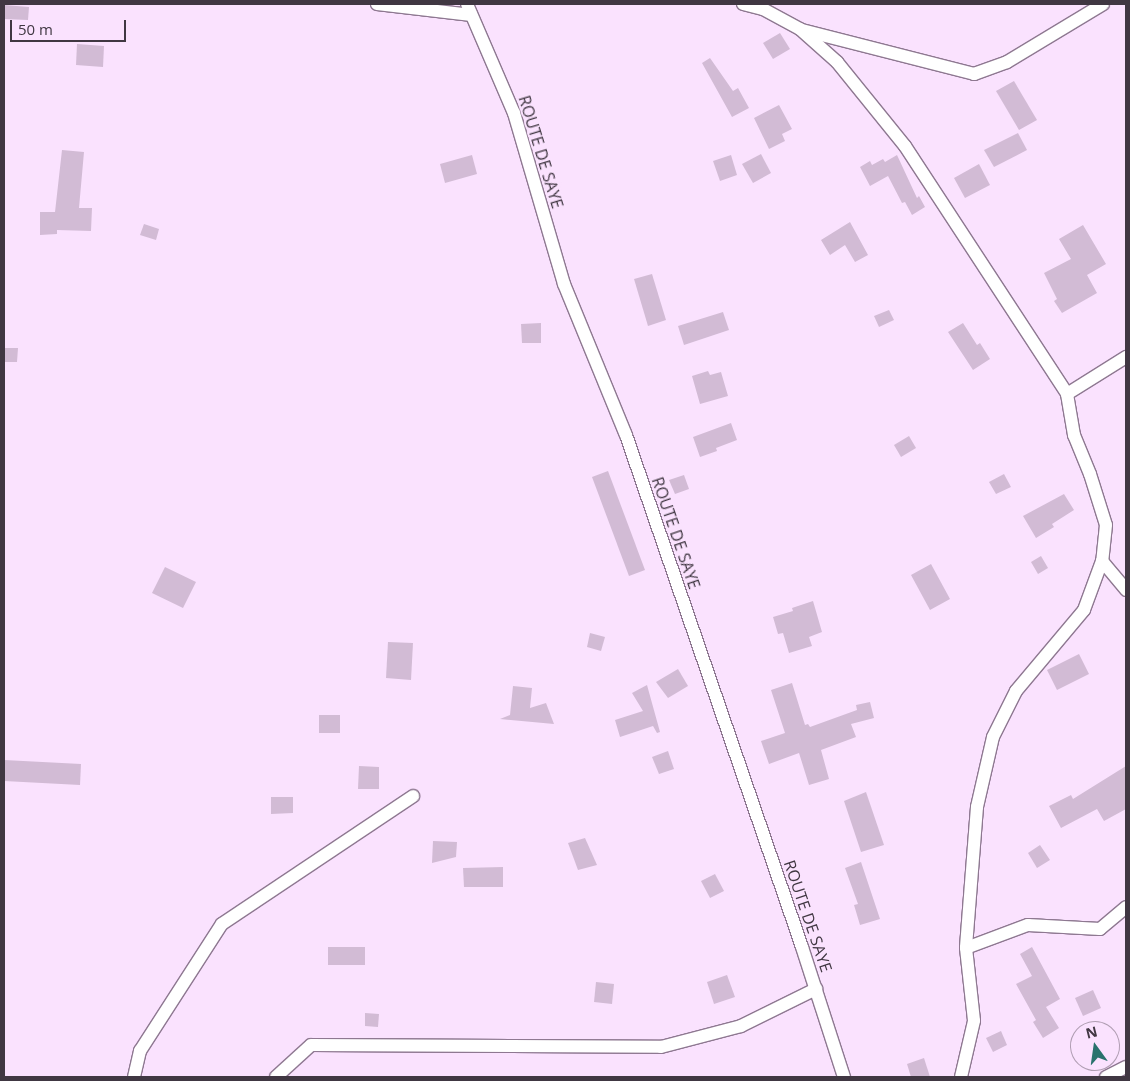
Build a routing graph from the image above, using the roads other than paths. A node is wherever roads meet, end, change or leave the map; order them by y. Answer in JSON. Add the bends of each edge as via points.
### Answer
{"nodes":[{"id":1,"x":377,"y":4,"type":"edge"},
{"id":2,"x":743,"y":4,"type":"edge"},
{"id":3,"x":1102,"y":4,"type":"edge"},
{"id":4,"x":469,"y":10,"type":"edge"},
{"id":5,"x":800,"y":29,"type":"junction"},
{"id":6,"x":1126,"y":357,"type":"edge"},
{"id":7,"x":1066,"y":394,"type":"junction"},
{"id":8,"x":1102,"y":561,"type":"junction"},
{"id":9,"x":1126,"y":590,"type":"edge"},
{"id":10,"x":413,"y":796,"type":"dead end"},
{"id":11,"x":1126,"y":907,"type":"edge"},
{"id":12,"x":966,"y":948,"type":"junction"},
{"id":13,"x":816,"y":989,"type":"junction"},
{"id":14,"x":1126,"y":1067,"type":"edge"},
{"id":15,"x":134,"y":1077,"type":"edge"},
{"id":16,"x":276,"y":1077,"type":"edge"},
{"id":17,"x":844,"y":1077,"type":"edge"},
{"id":18,"x":961,"y":1077,"type":"edge"},
{"id":19,"x":1106,"y":1077,"type":"edge"}],
"edges":[{"from":1,"to":4,"type":"street"},
{"from":2,"to":5,"type":"street","via":[[763,9]]},
{"from":3,"to":5,"type":"street","via":[[1007,62],[974,74]]},
{"from":4,"to":13,"type":"street","name":"ROUTE DE SAYE","via":[[514,113],[564,284],[626,435]]},
{"from":5,"to":7,"type":"street","via":[[837,62],[905,146]]},
{"from":6,"to":7,"type":"street"},
{"from":7,"to":8,"type":"street","via":[[1074,435],[1106,525]]},
{"from":8,"to":9,"type":"street"},
{"from":8,"to":12,"type":"street","via":[[1084,610],[1016,691],[992,737],[977,808]]},
{"from":10,"to":15,"type":"street","via":[[222,924],[140,1051]]},
{"from":11,"to":12,"type":"street","via":[[1100,929],[1028,925]]},
{"from":12,"to":18,"type":"street","via":[[974,1021]]},
{"from":13,"to":16,"type":"street","via":[[740,1026],[661,1047],[311,1045]]},
{"from":13,"to":17,"type":"street","name":"ROUTE DE SAYE"},
{"from":14,"to":19,"type":"street","via":[[1114,1076]]}]}
